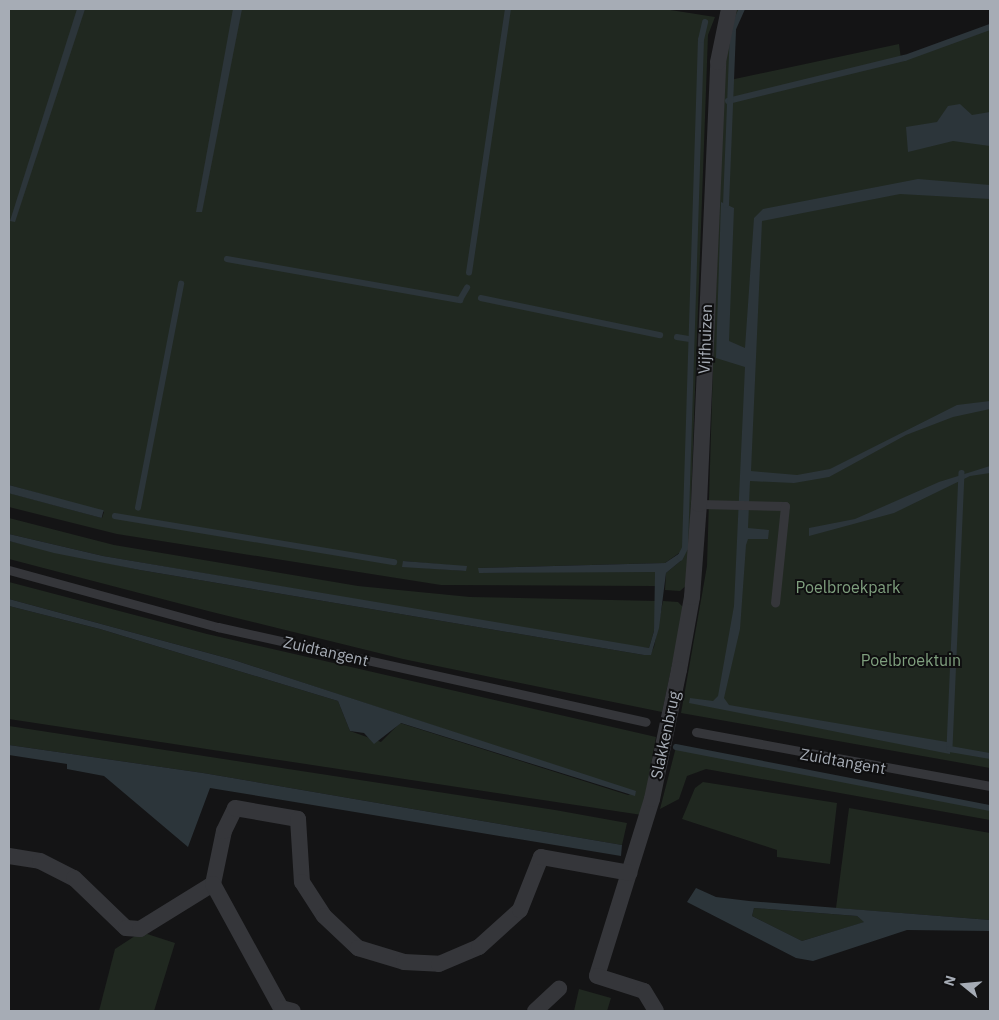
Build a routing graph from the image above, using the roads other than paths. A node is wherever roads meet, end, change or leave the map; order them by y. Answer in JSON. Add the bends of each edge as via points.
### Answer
{"nodes":[{"id":1,"x":729,"y":9,"type":"edge"},
{"id":2,"x":699,"y":504,"type":"junction"},
{"id":3,"x":9,"y":570,"type":"edge"},
{"id":4,"x":774,"y":602,"type":"dead end"},
{"id":5,"x":679,"y":670,"type":"joint"},
{"id":6,"x":646,"y":722,"type":"dead end"},
{"id":7,"x":696,"y":732,"type":"dead end"},
{"id":8,"x":990,"y":786,"type":"edge"},
{"id":9,"x":9,"y":856,"type":"edge"},
{"id":10,"x":630,"y":873,"type":"junction"},
{"id":11,"x":213,"y":884,"type":"junction"},
{"id":12,"x":559,"y":989,"type":"dead end"},
{"id":13,"x":284,"y":1010,"type":"edge"},
{"id":14,"x":535,"y":1011,"type":"edge"},
{"id":15,"x":656,"y":1011,"type":"edge"}],
"edges":[{"from":1,"to":2,"type":"street","name":"Vijfhuizen","via":[[723,22],[717,81]]},
{"from":2,"to":4,"type":"lane","via":[[785,506]]},
{"from":2,"to":5,"type":"street","name":"Vijfhuizen","via":[[692,597]]},
{"from":3,"to":6,"type":"lane","name":"Zuidtangent","via":[[218,626]]},
{"from":5,"to":10,"type":"street","name":"Slakkenbrug","bridge":true,"via":[[652,798]]},
{"from":7,"to":8,"type":"lane","name":"Zuidtangent"},
{"from":9,"to":11,"type":"street","via":[[40,862],[74,878],[126,928],[140,929]]},
{"from":10,"to":11,"type":"street","via":[[541,857],[520,910],[479,947],[439,964],[404,962],[358,948],[324,916],[302,882],[298,820],[235,808],[224,831]]},
{"from":10,"to":15,"type":"street","via":[[597,976],[644,991]]},
{"from":11,"to":13,"type":"street"},
{"from":12,"to":14,"type":"street"}]}
